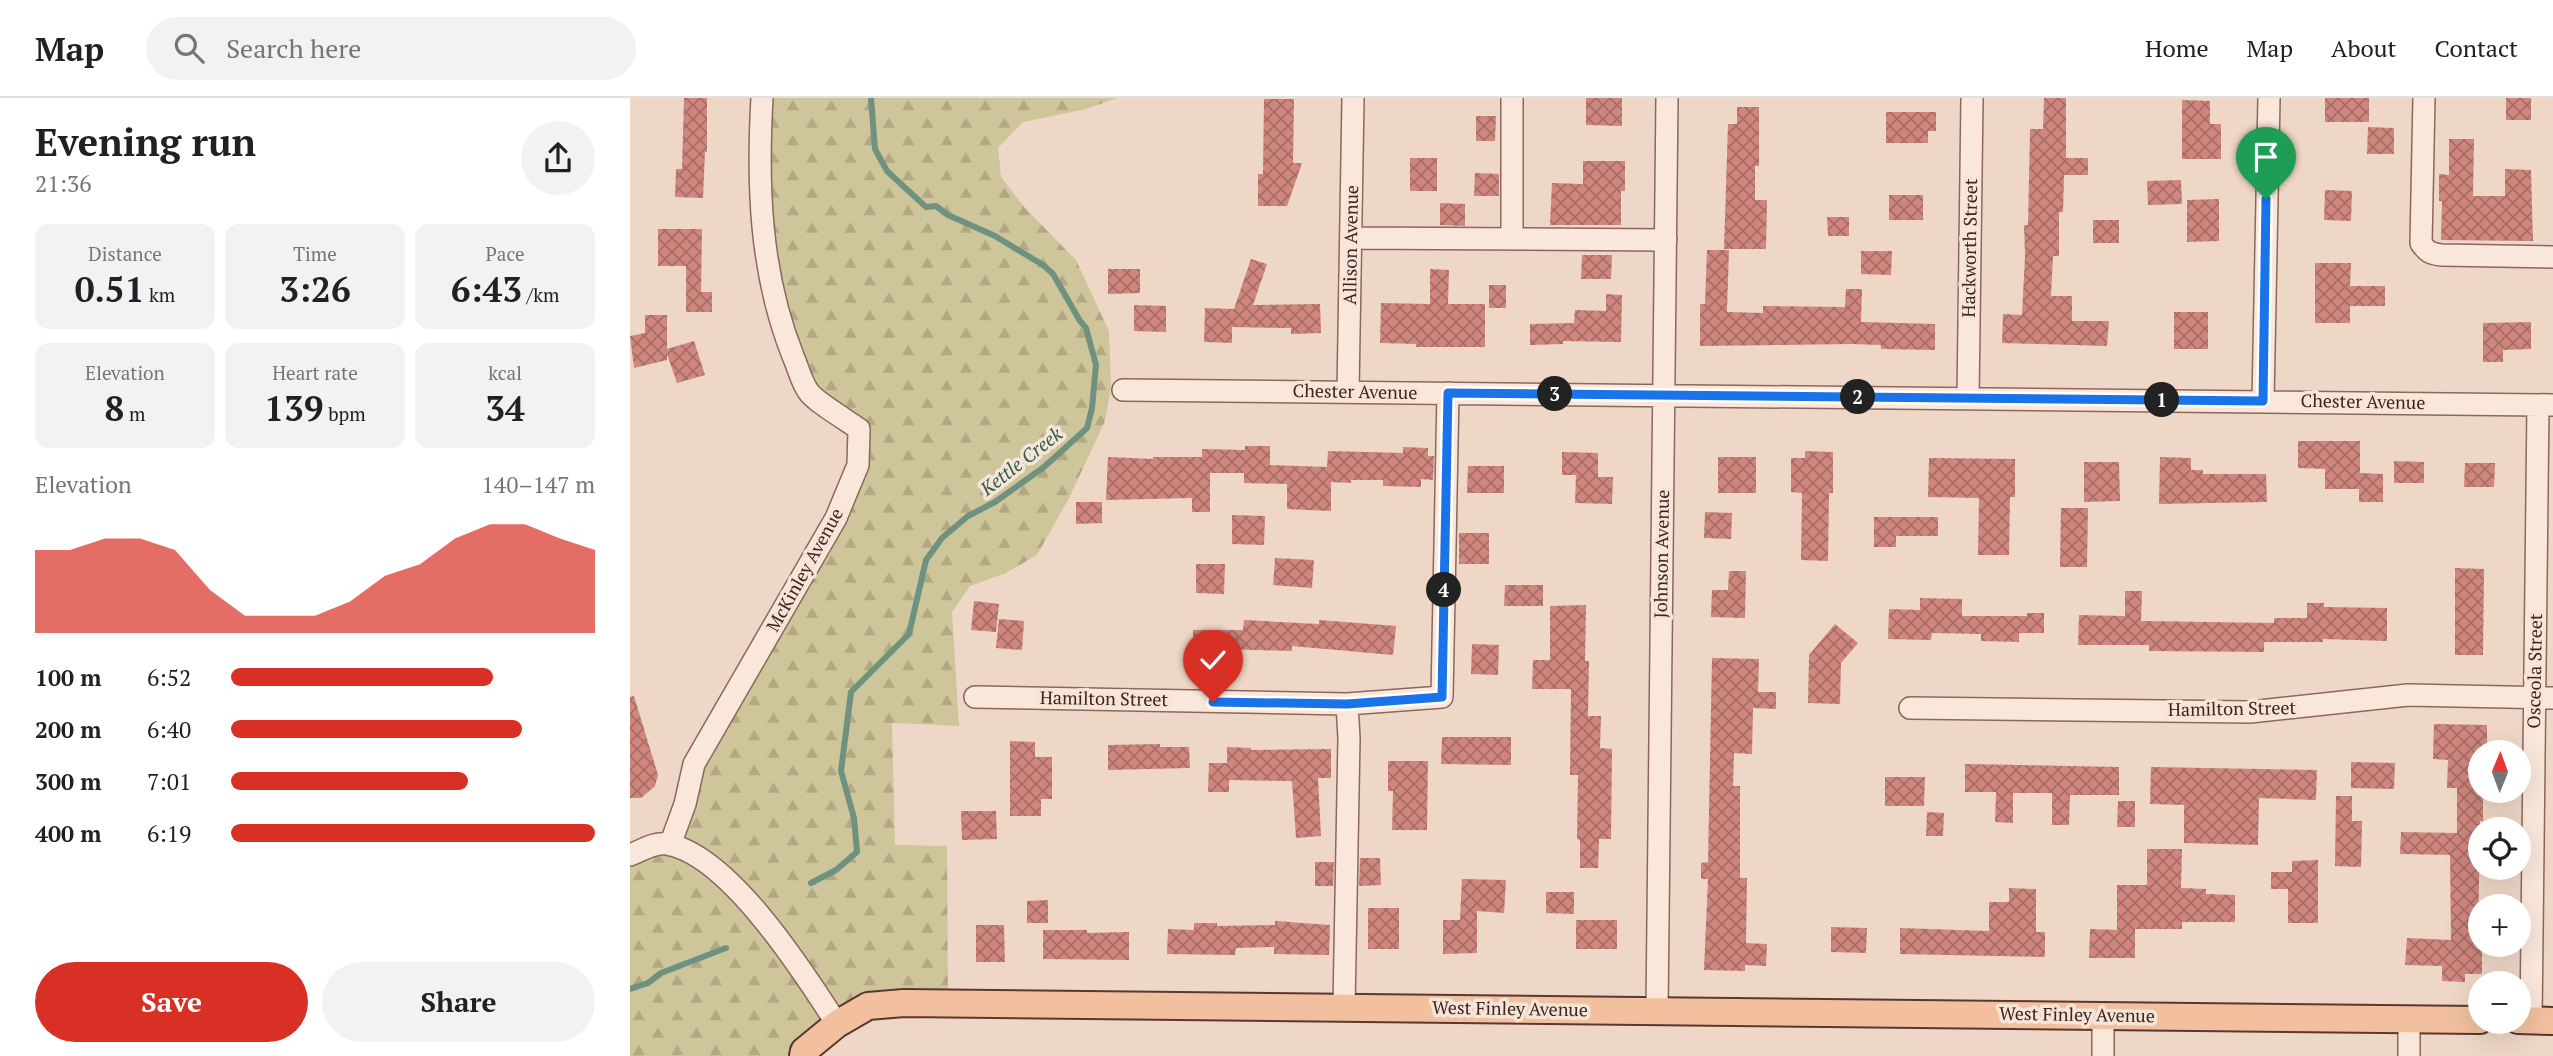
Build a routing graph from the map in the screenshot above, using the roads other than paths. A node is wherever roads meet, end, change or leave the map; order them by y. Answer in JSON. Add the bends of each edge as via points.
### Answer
{"nodes":[{"id":1,"x":762,"y":98,"type":"edge"},
{"id":2,"x":1353,"y":98,"type":"edge"},
{"id":3,"x":1512,"y":98,"type":"edge"},
{"id":4,"x":1667,"y":98,"type":"edge"},
{"id":5,"x":1972,"y":98,"type":"edge"},
{"id":6,"x":2269,"y":98,"type":"edge"},
{"id":7,"x":2424,"y":98,"type":"edge"},
{"id":8,"x":1351,"y":238,"type":"junction"},
{"id":9,"x":1512,"y":239,"type":"junction"},
{"id":10,"x":1666,"y":240,"type":"junction"},
{"id":11,"x":2553,"y":257,"type":"edge"},
{"id":12,"x":1123,"y":390,"type":"dead end"},
{"id":13,"x":1349,"y":392,"type":"junction"},
{"id":14,"x":1448,"y":393,"type":"junction"},
{"id":15,"x":1664,"y":395,"type":"junction"},
{"id":16,"x":1968,"y":398,"type":"junction"},
{"id":17,"x":2263,"y":401,"type":"junction"},
{"id":18,"x":2546,"y":405,"type":"edge"},
{"id":19,"x":2545,"y":548,"type":"edge"},
{"id":20,"x":975,"y":697,"type":"dead end"},
{"id":21,"x":2544,"y":698,"type":"edge"},
{"id":22,"x":1347,"y":704,"type":"junction"},
{"id":23,"x":1910,"y":708,"type":"dead end"},
{"id":24,"x":670,"y":845,"type":"junction"},
{"id":25,"x":630,"y":855,"type":"edge"},
{"id":26,"x":1344,"y":1007,"type":"junction"},
{"id":27,"x":1657,"y":1010,"type":"junction"},
{"id":28,"x":2103,"y":1016,"type":"junction"},
{"id":29,"x":2409,"y":1019,"type":"junction"},
{"id":30,"x":2468,"y":1020,"type":"edge"},
{"id":31,"x":2534,"y":1021,"type":"edge"},
{"id":32,"x":837,"y":1024,"type":"junction"},
{"id":33,"x":802,"y":1054,"type":"edge"},
{"id":34,"x":2103,"y":1056,"type":"edge"},
{"id":35,"x":2409,"y":1056,"type":"edge"}],
"edges":[{"from":1,"to":24,"type":"street","name":"McKinley Avenue","via":[[760,205],[771,285],[808,393],[859,429],[858,465],[836,518],[694,764]]},
{"from":2,"to":8,"type":"street","name":"Allison Avenue"},
{"from":3,"to":9,"type":"street"},
{"from":4,"to":10,"type":"street","name":"Johnson Avenue"},
{"from":5,"to":16,"type":"street","name":"Hackworth Street"},
{"from":6,"to":17,"type":"street"},
{"from":7,"to":11,"type":"street","via":[[2421,243],[2425,248],[2442,256]]},
{"from":8,"to":9,"type":"street"},
{"from":8,"to":13,"type":"street","name":"Allison Avenue"},
{"from":9,"to":10,"type":"street"},
{"from":10,"to":15,"type":"street","name":"Johnson Avenue"},
{"from":12,"to":13,"type":"street","name":"Chester Avenue"},
{"from":13,"to":14,"type":"street","name":"Chester Avenue"},
{"from":14,"to":15,"type":"street","name":"Chester Avenue"},
{"from":14,"to":22,"type":"street","name":"Hamilton Street","via":[[1442,697]]},
{"from":15,"to":16,"type":"street","name":"Chester Avenue"},
{"from":15,"to":27,"type":"street","name":"Johnson Avenue"},
{"from":16,"to":17,"type":"street","name":"Chester Avenue"},
{"from":17,"to":18,"type":"street","name":"Chester Avenue"},
{"from":18,"to":19,"type":"street","name":"Osceola Street"},
{"from":19,"to":21,"type":"street","name":"Osceola Street"},
{"from":20,"to":22,"type":"street","name":"Hamilton Street"},
{"from":21,"to":23,"type":"street","name":"Hamilton Street","via":[[2408,695],[2250,712]]},
{"from":21,"to":31,"type":"street","name":"Osceola Street"},
{"from":22,"to":26,"type":"street"},
{"from":24,"to":25,"type":"street","via":[[662,843]]},
{"from":24,"to":32,"type":"street","via":[[685,849],[716,871],[771,926]]},
{"from":26,"to":27,"type":"main road","name":"West Finley Avenue"},
{"from":26,"to":32,"type":"main road","name":"West Finley Avenue","via":[[904,1003],[868,1006]]},
{"from":27,"to":28,"type":"main road","name":"West Finley Avenue"},
{"from":28,"to":29,"type":"main road","name":"West Finley Avenue"},
{"from":28,"to":34,"type":"street"},
{"from":29,"to":30,"type":"main road","name":"West Finley Avenue"},
{"from":29,"to":35,"type":"street"},
{"from":32,"to":33,"type":"main road","name":"West Finley Avenue"}]}
